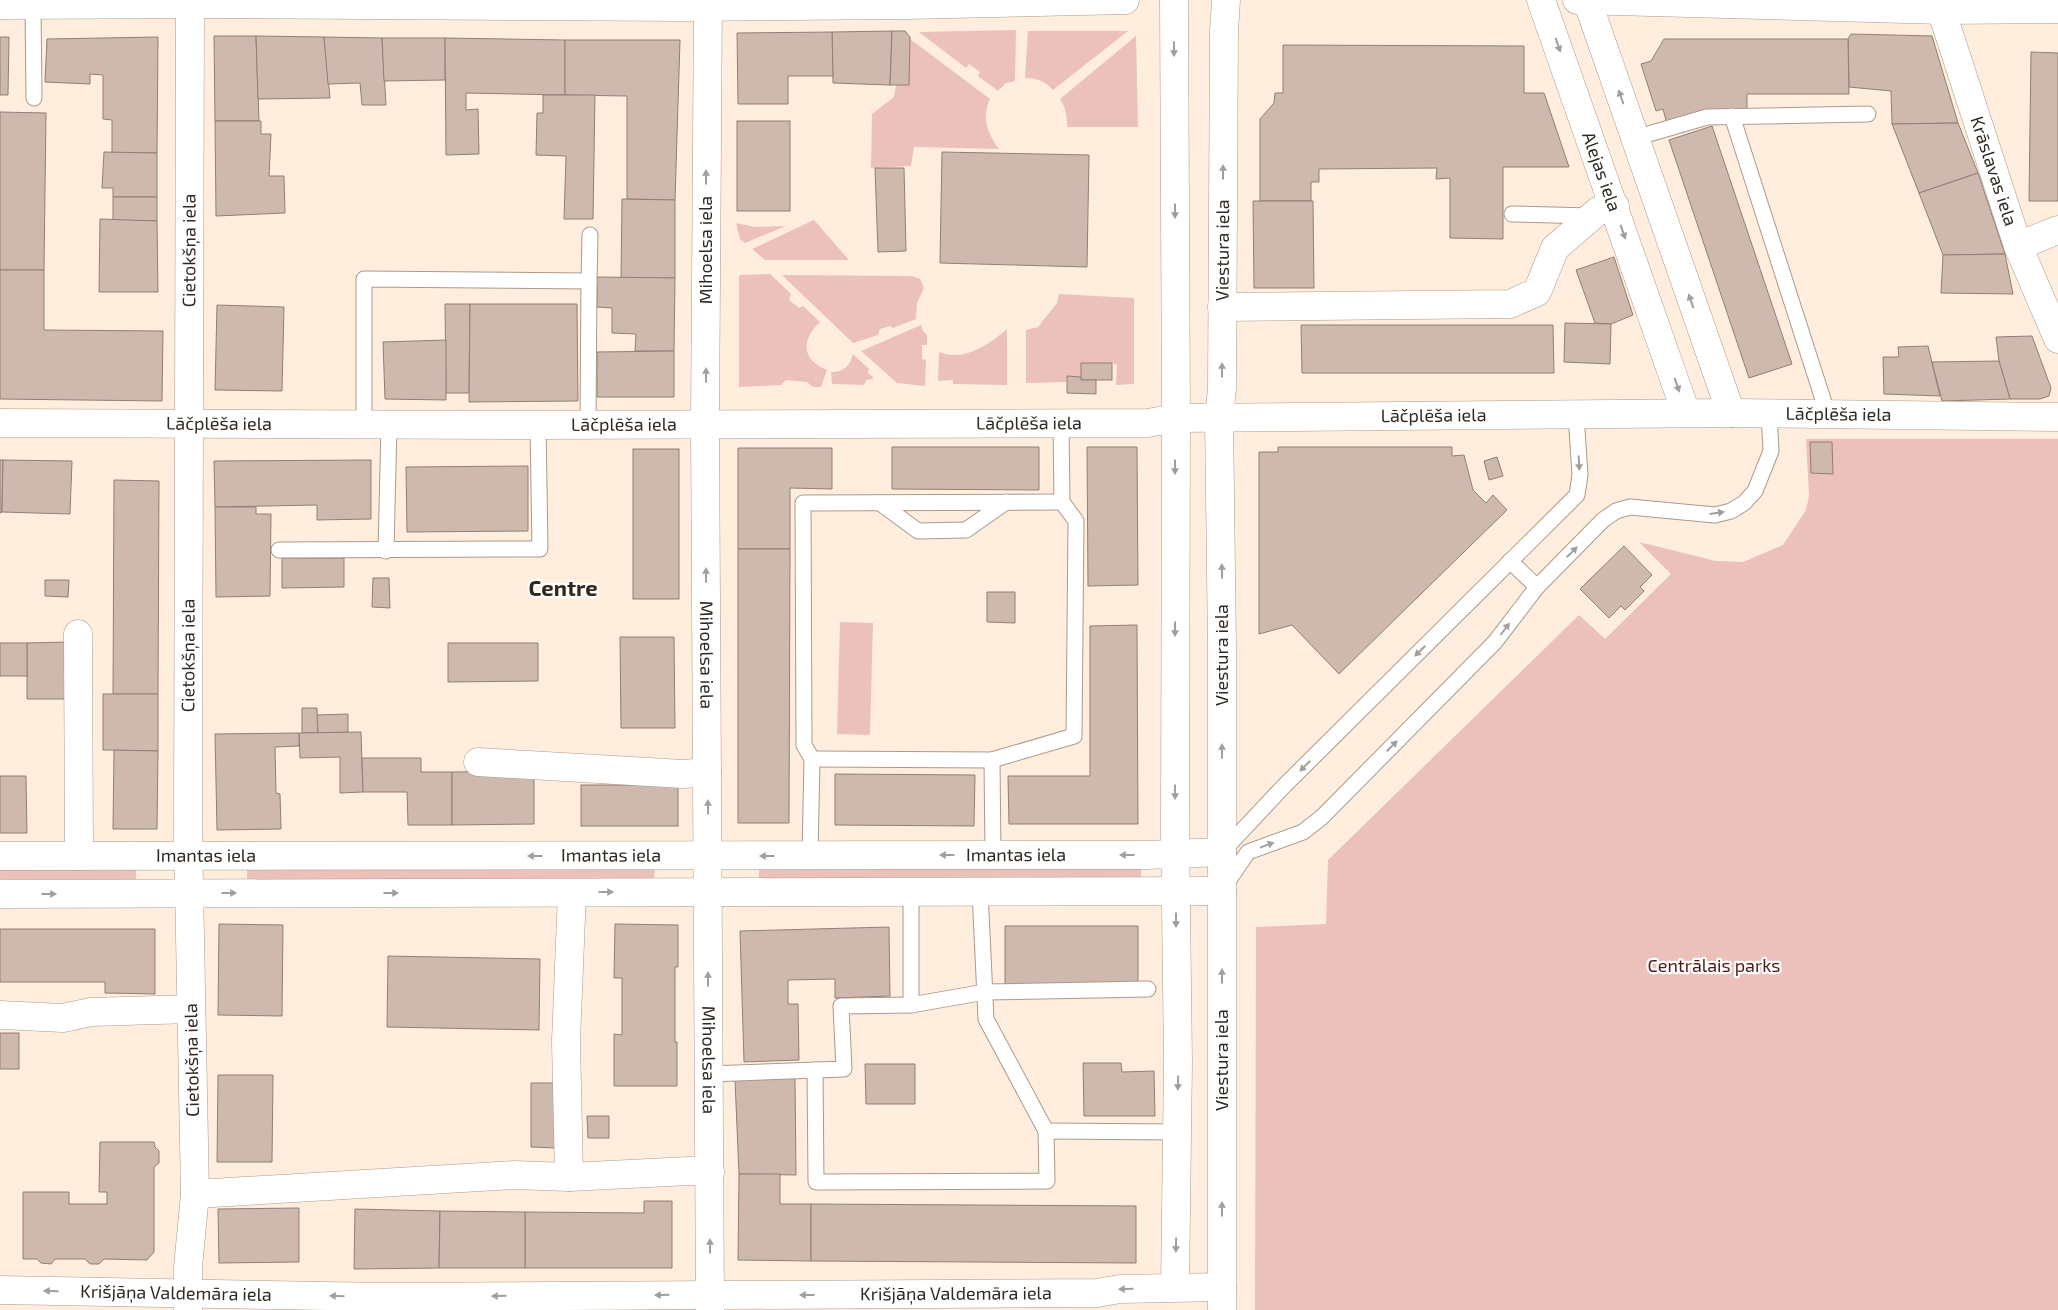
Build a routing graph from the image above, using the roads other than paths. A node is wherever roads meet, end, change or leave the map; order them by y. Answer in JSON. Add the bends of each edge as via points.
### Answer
{"nodes":[{"id":1,"x":1125,"y":0,"type":"edge"},
{"id":2,"x":1174,"y":0,"type":"edge"},
{"id":3,"x":1226,"y":0,"type":"edge"},
{"id":4,"x":1540,"y":0,"type":"edge"},
{"id":5,"x":1584,"y":0,"type":"edge"},
{"id":6,"x":190,"y":2,"type":"edge"},
{"id":7,"x":908,"y":2,"type":"edge"},
{"id":8,"x":708,"y":3,"type":"edge"},
{"id":9,"x":0,"y":4,"type":"edge"},
{"id":10,"x":33,"y":4,"type":"junction"},
{"id":11,"x":1940,"y":5,"type":"edge"},
{"id":12,"x":2058,"y":9,"type":"edge"},
{"id":13,"x":34,"y":98,"type":"dead end"},
{"id":14,"x":1868,"y":114,"type":"dead end"},
{"id":15,"x":1732,"y":116,"type":"junction"},
{"id":16,"x":1636,"y":138,"type":"junction"},
{"id":17,"x":1603,"y":211,"type":"junction"},
{"id":18,"x":1512,"y":214,"type":"dead end"},
{"id":19,"x":2058,"y":230,"type":"edge"},
{"id":20,"x":590,"y":235,"type":"dead end"},
{"id":21,"x":2018,"y":246,"type":"junction"},
{"id":22,"x":589,"y":281,"type":"junction"},
{"id":23,"x":1222,"y":307,"type":"junction"},
{"id":24,"x":1703,"y":335,"type":"junction"},
{"id":25,"x":2058,"y":339,"type":"edge"},
{"id":26,"x":1663,"y":344,"type":"junction"},
{"id":27,"x":1686,"y":413,"type":"junction"},
{"id":28,"x":1731,"y":413,"type":"junction"},
{"id":29,"x":1769,"y":414,"type":"junction"},
{"id":30,"x":1576,"y":415,"type":"junction"},
{"id":31,"x":1828,"y":415,"type":"junction"},
{"id":32,"x":2058,"y":417,"type":"edge"},
{"id":33,"x":1176,"y":418,"type":"junction"},
{"id":34,"x":1220,"y":418,"type":"junction"},
{"id":35,"x":0,"y":423,"type":"edge"},
{"id":36,"x":189,"y":423,"type":"junction"},
{"id":37,"x":376,"y":423,"type":"junction"},
{"id":38,"x":706,"y":423,"type":"junction"},
{"id":39,"x":1061,"y":423,"type":"junction"},
{"id":40,"x":538,"y":424,"type":"junction"},
{"id":41,"x":588,"y":424,"type":"junction"},
{"id":42,"x":1006,"y":502,"type":"junction"},
{"id":43,"x":1062,"y":502,"type":"junction"},
{"id":44,"x":880,"y":503,"type":"junction"},
{"id":45,"x":279,"y":550,"type":"dead end"},
{"id":46,"x":386,"y":550,"type":"junction"},
{"id":47,"x":1510,"y":561,"type":"junction"},
{"id":48,"x":1537,"y":587,"type":"junction"},
{"id":49,"x":78,"y":634,"type":"dead end"},
{"id":50,"x":812,"y":759,"type":"junction"},
{"id":51,"x":992,"y":760,"type":"junction"},
{"id":52,"x":478,"y":762,"type":"dead end"},
{"id":53,"x":707,"y":772,"type":"junction"},
{"id":54,"x":1222,"y":852,"type":"junction"},
{"id":55,"x":1176,"y":854,"type":"junction"},
{"id":56,"x":993,"y":855,"type":"junction"},
{"id":57,"x":0,"y":856,"type":"edge"},
{"id":58,"x":79,"y":856,"type":"junction"},
{"id":59,"x":188,"y":856,"type":"junction"},
{"id":60,"x":708,"y":856,"type":"junction"},
{"id":61,"x":810,"y":856,"type":"junction"},
{"id":62,"x":1176,"y":890,"type":"junction"},
{"id":63,"x":980,"y":891,"type":"junction"},
{"id":64,"x":1222,"y":891,"type":"junction"},
{"id":65,"x":708,"y":892,"type":"junction"},
{"id":66,"x":911,"y":892,"type":"junction"},
{"id":67,"x":189,"y":893,"type":"junction"},
{"id":68,"x":572,"y":893,"type":"junction"},
{"id":69,"x":0,"y":894,"type":"edge"},
{"id":70,"x":1148,"y":989,"type":"dead end"},
{"id":71,"x":985,"y":992,"type":"junction"},
{"id":72,"x":911,"y":1005,"type":"junction"},
{"id":73,"x":190,"y":1009,"type":"junction"},
{"id":74,"x":0,"y":1015,"type":"edge"},
{"id":75,"x":815,"y":1070,"type":"junction"},
{"id":76,"x":709,"y":1074,"type":"junction"},
{"id":77,"x":1046,"y":1131,"type":"junction"},
{"id":78,"x":1177,"y":1132,"type":"junction"},
{"id":79,"x":710,"y":1172,"type":"junction"},
{"id":80,"x":569,"y":1177,"type":"junction"},
{"id":81,"x":195,"y":1194,"type":"junction"},
{"id":82,"x":1175,"y":1287,"type":"junction"},
{"id":83,"x":0,"y":1290,"type":"edge"},
{"id":84,"x":1222,"y":1298,"type":"edge"},
{"id":85,"x":188,"y":1302,"type":"edge"},
{"id":86,"x":710,"y":1302,"type":"edge"},
{"id":87,"x":916,"y":1302,"type":"edge"},
{"id":88,"x":838,"y":1303,"type":"edge"},
{"id":89,"x":383,"y":1304,"type":"edge"}],
"edges":[{"from":1,"to":7,"type":"street"},
{"from":2,"to":33,"type":"street","one_way":true},
{"from":23,"to":3,"type":"street","name":"Viestura iela","one_way":true},
{"from":4,"to":17,"type":"street","name":"Alejas iela","one_way":true},
{"from":5,"to":11,"type":"street"},
{"from":16,"to":5,"type":"street","one_way":true},
{"from":6,"to":8,"type":"street"},
{"from":6,"to":10,"type":"street"},
{"from":6,"to":36,"type":"street","name":"Cietokšņa iela"},
{"from":7,"to":8,"type":"street"},
{"from":38,"to":8,"type":"street","name":"Mihoelsa iela","one_way":true},
{"from":9,"to":10,"type":"street"},
{"from":10,"to":13,"type":"lane"},
{"from":11,"to":12,"type":"street"},
{"from":11,"to":21,"type":"street","name":"Krāslavas iela"},
{"from":14,"to":15,"type":"lane"},
{"from":15,"to":16,"type":"lane","via":[[1707,117]]},
{"from":15,"to":31,"type":"lane"},
{"from":24,"to":16,"type":"street","one_way":true},
{"from":17,"to":18,"type":"lane"},
{"from":17,"to":23,"type":"street","via":[[1555,248],[1537,292],[1510,304]]},
{"from":17,"to":26,"type":"street","name":"Alejas iela","one_way":true},
{"from":19,"to":21,"type":"street"},
{"from":20,"to":22,"type":"lane"},
{"from":21,"to":25,"type":"street","name":"Krāslavas iela"},
{"from":22,"to":37,"type":"lane","via":[[364,279]]},
{"from":22,"to":41,"type":"lane"},
{"from":34,"to":23,"type":"street","name":"Viestura iela","one_way":true},
{"from":24,"to":26,"type":"street"},
{"from":24,"to":28,"type":"street"},
{"from":26,"to":27,"type":"street","name":"Alejas iela","one_way":true},
{"from":27,"to":28,"type":"street","name":"Lāčplēša iela"},
{"from":27,"to":30,"type":"street","name":"Lāčplēša iela"},
{"from":28,"to":29,"type":"street","name":"Lāčplēša iela"},
{"from":29,"to":31,"type":"street","name":"Lāčplēša iela"},
{"from":48,"to":29,"type":"lane","one_way":true,"via":[[1603,520],[1616,511],[1630,507],[1715,515],[1744,503],[1755,490],[1770,451]]},
{"from":30,"to":34,"type":"street","name":"Lāčplēša iela"},
{"from":30,"to":47,"type":"lane","one_way":true,"via":[[1580,475],[1577,495]]},
{"from":31,"to":32,"type":"street","name":"Lāčplēša iela"},
{"from":33,"to":34,"type":"street","name":"Lāčplēša iela"},
{"from":33,"to":39,"type":"street","name":"Lāčplēša iela","via":[[1148,422]]},
{"from":33,"to":55,"type":"street","one_way":true},
{"from":54,"to":34,"type":"street","name":"Viestura iela","one_way":true},
{"from":35,"to":36,"type":"street","name":"Lāčplēša iela"},
{"from":36,"to":37,"type":"street","name":"Lāčplēša iela"},
{"from":36,"to":59,"type":"street","name":"Cietokšņa iela"},
{"from":37,"to":40,"type":"street","name":"Lāčplēša iela"},
{"from":37,"to":46,"type":"lane"},
{"from":38,"to":39,"type":"street","name":"Lāčplēša iela"},
{"from":38,"to":41,"type":"street","name":"Lāčplēša iela"},
{"from":53,"to":38,"type":"street","name":"Mihoelsa iela","one_way":true},
{"from":39,"to":43,"type":"lane"},
{"from":40,"to":41,"type":"street","name":"Lāčplēša iela"},
{"from":40,"to":46,"type":"lane","via":[[540,549]]},
{"from":42,"to":43,"type":"lane"},
{"from":42,"to":44,"type":"lane"},
{"from":42,"to":44,"type":"lane","via":[[966,530],[918,531]]},
{"from":43,"to":51,"type":"lane","via":[[1076,521],[1074,736]]},
{"from":44,"to":50,"type":"lane","via":[[803,503],[804,744]]},
{"from":45,"to":46,"type":"lane"},
{"from":47,"to":48,"type":"lane"},
{"from":47,"to":54,"type":"lane","one_way":true},
{"from":64,"to":48,"type":"lane","one_way":true,"via":[[1248,852],[1303,832],[1322,817],[1495,642]]},
{"from":49,"to":58,"type":"street"},
{"from":50,"to":51,"type":"lane"},
{"from":50,"to":61,"type":"lane"},
{"from":51,"to":56,"type":"lane"},
{"from":52,"to":53,"type":"street","via":[[683,774]]},
{"from":60,"to":53,"type":"street","name":"Mihoelsa iela","one_way":true},
{"from":54,"to":55,"type":"street","name":"Imantas iela"},
{"from":54,"to":64,"type":"street","name":"Viestura iela"},
{"from":55,"to":56,"type":"street","name":"Imantas iela","one_way":true},
{"from":55,"to":62,"type":"street"},
{"from":56,"to":61,"type":"street","name":"Imantas iela","one_way":true},
{"from":57,"to":58,"type":"street","name":"Imantas iela"},
{"from":58,"to":59,"type":"street","name":"Imantas iela"},
{"from":60,"to":59,"type":"street","name":"Imantas iela","one_way":true},
{"from":59,"to":67,"type":"street","name":"Cietokšņa iela"},
{"from":61,"to":60,"type":"street","name":"Imantas iela","one_way":true},
{"from":60,"to":65,"type":"street","name":"Mihoelsa iela"},
{"from":62,"to":63,"type":"street","name":"Imantas iela"},
{"from":62,"to":64,"type":"street","name":"Imantas iela"},
{"from":62,"to":78,"type":"street","one_way":true},
{"from":63,"to":66,"type":"street","name":"Imantas iela"},
{"from":63,"to":71,"type":"lane"},
{"from":84,"to":64,"type":"street","name":"Viestura iela","one_way":true},
{"from":65,"to":66,"type":"street","name":"Imantas iela"},
{"from":68,"to":65,"type":"street","name":"Imantas iela","one_way":true},
{"from":76,"to":65,"type":"street","name":"Mihoelsa iela","one_way":true},
{"from":66,"to":72,"type":"lane"},
{"from":67,"to":68,"type":"street","name":"Imantas iela","one_way":true},
{"from":69,"to":67,"type":"street","name":"Imantas iela","one_way":true},
{"from":67,"to":73,"type":"street","name":"Cietokšņa iela"},
{"from":68,"to":80,"type":"street","via":[[566,1041]]},
{"from":70,"to":71,"type":"lane"},
{"from":71,"to":72,"type":"lane"},
{"from":71,"to":77,"type":"lane","via":[[986,1019]]},
{"from":72,"to":75,"type":"lane","via":[[841,1006],[844,1069]]},
{"from":73,"to":74,"type":"street","via":[[91,1012],[63,1018]]},
{"from":73,"to":81,"type":"street","name":"Cietokšņa iela"},
{"from":75,"to":76,"type":"lane"},
{"from":75,"to":77,"type":"lane","via":[[816,1182],[1047,1181]]},
{"from":76,"to":79,"type":"street","name":"Mihoelsa iela"},
{"from":77,"to":78,"type":"lane"},
{"from":78,"to":82,"type":"street","one_way":true},
{"from":79,"to":80,"type":"street"},
{"from":86,"to":79,"type":"street","name":"Mihoelsa iela","one_way":true},
{"from":80,"to":81,"type":"street","via":[[514,1175]]},
{"from":81,"to":85,"type":"street","name":"Cietokšņa iela"},
{"from":82,"to":84,"type":"street","name":"Krišjāņa Valdemāra iela"},
{"from":82,"to":87,"type":"street","name":"Krišjāņa Valdemāra iela","one_way":true},
{"from":85,"to":83,"type":"street","name":"Krišjāņa Valdemāra iela","one_way":true},
{"from":89,"to":85,"type":"street","name":"Krišjāņa Valdemāra iela","one_way":true},
{"from":88,"to":86,"type":"street","name":"Krišjāņa Valdemāra iela","one_way":true},
{"from":86,"to":89,"type":"street","name":"Krišjāņa Valdemāra iela","one_way":true},
{"from":87,"to":88,"type":"street","name":"Krišjāņa Valdemāra iela"}]}
